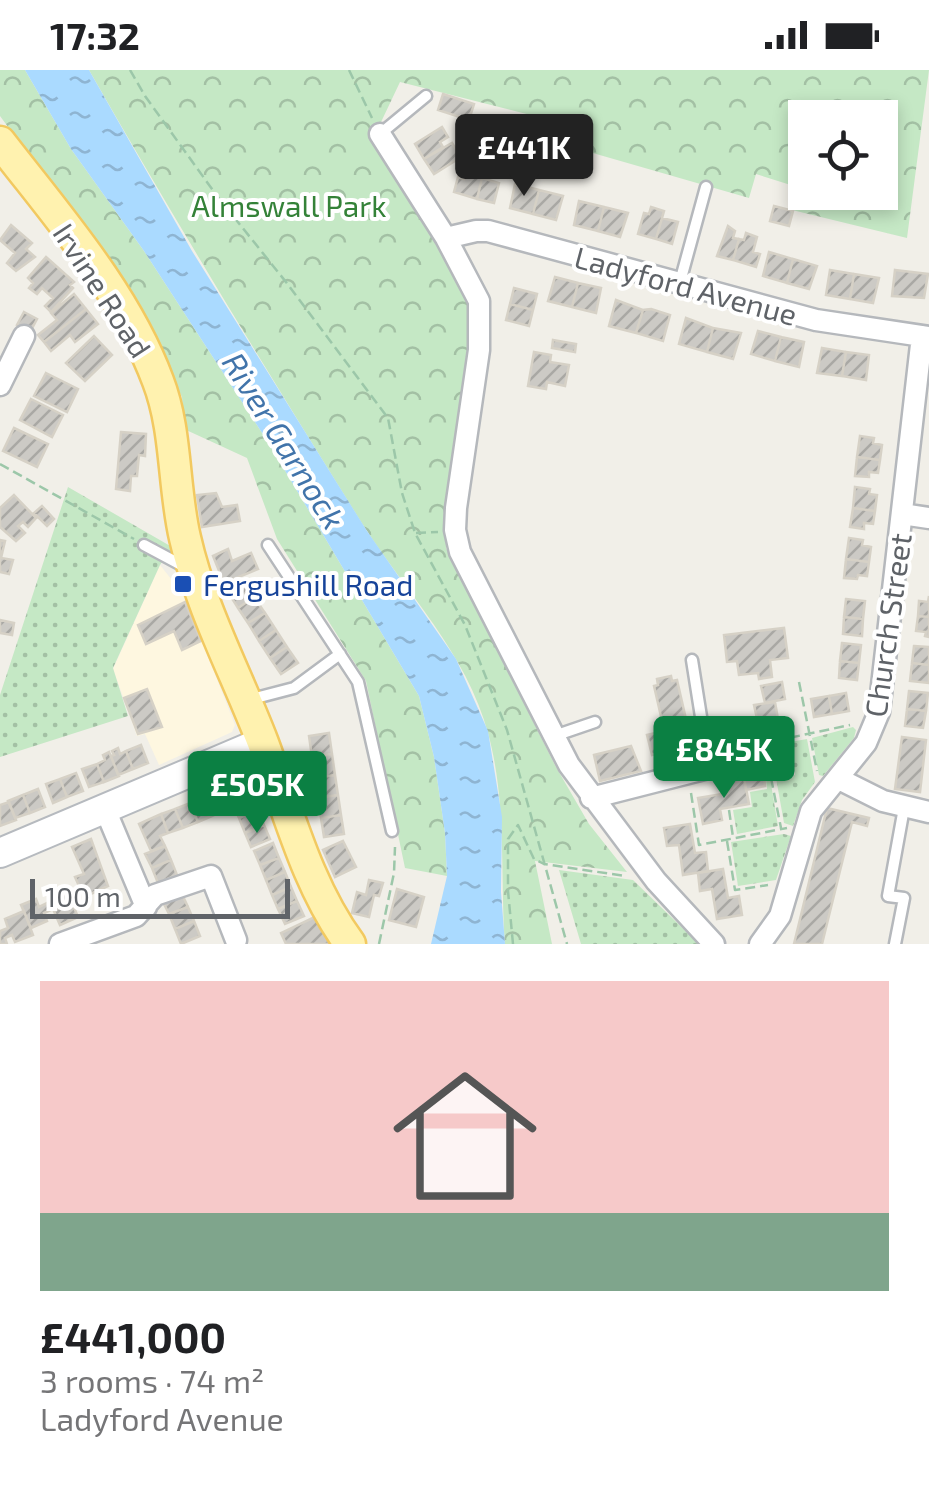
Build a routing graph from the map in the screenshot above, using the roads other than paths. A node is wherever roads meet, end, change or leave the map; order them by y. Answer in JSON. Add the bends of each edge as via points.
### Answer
{"nodes":[{"id":1,"x":426,"y":96,"type":"dead end"},
{"id":2,"x":380,"y":134,"type":"joint"},
{"id":3,"x":0,"y":142,"type":"edge"},
{"id":4,"x":706,"y":187,"type":"dead end"},
{"id":5,"x":446,"y":238,"type":"junction"},
{"id":6,"x":680,"y":283,"type":"junction"},
{"id":7,"x":24,"y":336,"type":"dead end"},
{"id":8,"x":925,"y":336,"type":"edge"},
{"id":9,"x":0,"y":385,"type":"edge"},
{"id":10,"x":902,"y":514,"type":"junction"},
{"id":11,"x":929,"y":518,"type":"edge"},
{"id":12,"x":144,"y":545,"type":"road end"},
{"id":13,"x":268,"y":545,"type":"dead end"},
{"id":14,"x":194,"y":572,"type":"junction"},
{"id":15,"x":340,"y":654,"type":"junction"},
{"id":16,"x":692,"y":660,"type":"dead end"},
{"id":17,"x":246,"y":700,"type":"junction"},
{"id":18,"x":595,"y":722,"type":"dead end"},
{"id":19,"x":553,"y":737,"type":"junction"},
{"id":20,"x":262,"y":742,"type":"junction"},
{"id":21,"x":732,"y":762,"type":"road end"},
{"id":22,"x":709,"y":767,"type":"junction"},
{"id":23,"x":832,"y":784,"type":"junction"},
{"id":24,"x":592,"y":798,"type":"junction"},
{"id":25,"x":904,"y":808,"type":"junction"},
{"id":26,"x":106,"y":809,"type":"junction"},
{"id":27,"x":929,"y":812,"type":"edge"},
{"id":28,"x":392,"y":831,"type":"road end"},
{"id":29,"x":0,"y":853,"type":"edge"},
{"id":30,"x":146,"y":907,"type":"junction"},
{"id":31,"x":236,"y":940,"type":"dead end"},
{"id":32,"x":60,"y":944,"type":"edge"},
{"id":33,"x":350,"y":944,"type":"edge"},
{"id":34,"x":714,"y":944,"type":"edge"},
{"id":35,"x":760,"y":944,"type":"edge"},
{"id":36,"x":894,"y":944,"type":"edge"}],
"edges":[{"from":1,"to":2,"type":"lane"},
{"from":2,"to":5,"type":"street"},
{"from":3,"to":14,"type":"main road","name":"Irvine Road","via":[[100,277],[150,362],[165,402],[177,505]]},
{"from":4,"to":6,"type":"lane"},
{"from":5,"to":6,"type":"street","name":"Ladyford Avenue","via":[[488,232]]},
{"from":5,"to":19,"type":"street","via":[[479,301],[481,319],[455,530]]},
{"from":6,"to":8,"type":"street","name":"Ladyford Avenue","via":[[816,320]]},
{"from":7,"to":9,"type":"street"},
{"from":8,"to":10,"type":"street","name":"Church Street"},
{"from":10,"to":11,"type":"street"},
{"from":10,"to":23,"type":"street","name":"Church Street","via":[[882,701],[866,743]]},
{"from":12,"to":14,"type":"lane"},
{"from":13,"to":15,"type":"lane"},
{"from":14,"to":17,"type":"main road","name":"Irvine Road"},
{"from":15,"to":17,"type":"lane","via":[[294,688]]},
{"from":15,"to":28,"type":"lane","via":[[363,699]]},
{"from":16,"to":22,"type":"lane"},
{"from":17,"to":20,"type":"main road","name":"Irvine Road"},
{"from":18,"to":19,"type":"lane"},
{"from":19,"to":24,"type":"street"},
{"from":20,"to":26,"type":"main road"},
{"from":20,"to":33,"type":"main road","name":"Irvine Road","via":[[302,850]]},
{"from":21,"to":22,"type":"street"},
{"from":22,"to":24,"type":"street"},
{"from":23,"to":25,"type":"street"},
{"from":23,"to":35,"type":"street","name":"Church Street","via":[[811,812],[780,916]]},
{"from":24,"to":34,"type":"street"},
{"from":25,"to":27,"type":"street"},
{"from":25,"to":36,"type":"lane","via":[[888,896],[904,898]]},
{"from":26,"to":29,"type":"main road"},
{"from":26,"to":30,"type":"street"},
{"from":30,"to":31,"type":"street","via":[[155,895],[211,876]]},
{"from":30,"to":32,"type":"street"}]}
